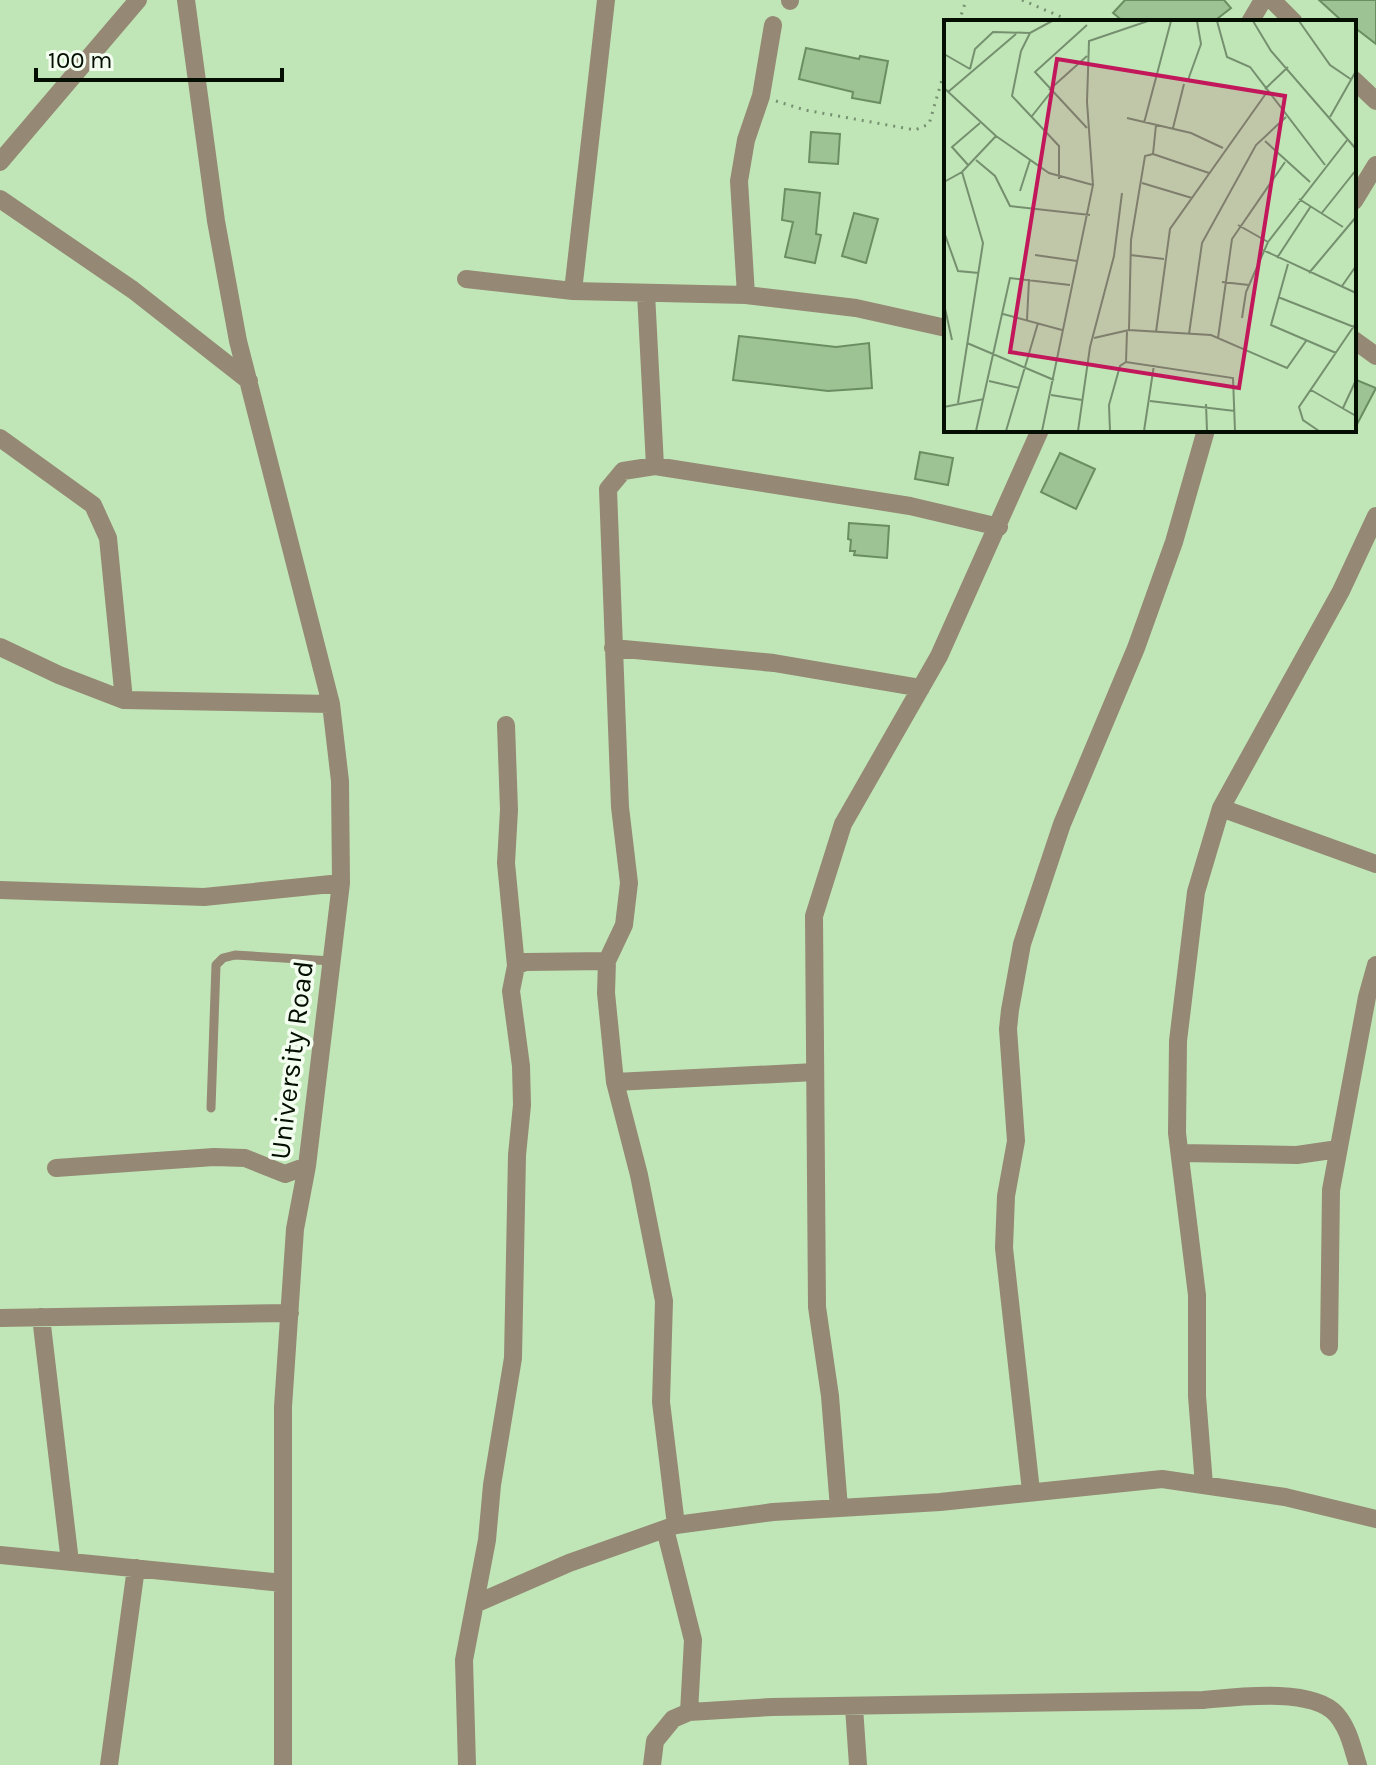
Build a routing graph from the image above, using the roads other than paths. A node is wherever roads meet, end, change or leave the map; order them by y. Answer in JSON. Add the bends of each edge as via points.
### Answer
{"nodes":[{"id":1,"x":138,"y":0,"type":"edge"},
{"id":2,"x":186,"y":0,"type":"edge"},
{"id":3,"x":606,"y":0,"type":"edge"},
{"id":4,"x":1263,"y":0,"type":"edge"},
{"id":5,"x":1272,"y":0,"type":"edge"},
{"id":6,"x":1251,"y":20,"type":"edge"},
{"id":7,"x":1292,"y":20,"type":"edge"},
{"id":8,"x":773,"y":25,"type":"dead end"},
{"id":9,"x":1356,"y":82,"type":"edge"},
{"id":10,"x":1376,"y":101,"type":"edge"},
{"id":11,"x":0,"y":162,"type":"edge"},
{"id":12,"x":1376,"y":165,"type":"edge"},
{"id":13,"x":1356,"y":198,"type":"edge"},
{"id":14,"x":0,"y":199,"type":"edge"},
{"id":15,"x":466,"y":279,"type":"dead end"},
{"id":16,"x":573,"y":291,"type":"junction"},
{"id":17,"x":646,"y":293,"type":"junction"},
{"id":18,"x":746,"y":295,"type":"junction"},
{"id":19,"x":944,"y":328,"type":"edge"},
{"id":20,"x":1356,"y":341,"type":"edge"},
{"id":21,"x":1376,"y":356,"type":"edge"},
{"id":22,"x":249,"y":381,"type":"junction"},
{"id":23,"x":1039,"y":432,"type":"edge"},
{"id":24,"x":1205,"y":432,"type":"edge"},
{"id":25,"x":0,"y":438,"type":"edge"},
{"id":26,"x":655,"y":466,"type":"junction"},
{"id":27,"x":1376,"y":516,"type":"edge"},
{"id":28,"x":999,"y":527,"type":"junction"},
{"id":29,"x":0,"y":647,"type":"edge"},
{"id":30,"x":613,"y":648,"type":"junction"},
{"id":31,"x":921,"y":688,"type":"junction"},
{"id":32,"x":124,"y":700,"type":"junction"},
{"id":33,"x":331,"y":704,"type":"junction"},
{"id":34,"x":506,"y":725,"type":"dead end"},
{"id":35,"x":1221,"y":808,"type":"junction"},
{"id":36,"x":1376,"y":864,"type":"edge"},
{"id":37,"x":341,"y":883,"type":"junction"},
{"id":38,"x":0,"y":890,"type":"edge"},
{"id":39,"x":332,"y":961,"type":"junction"},
{"id":40,"x":607,"y":961,"type":"junction"},
{"id":41,"x":1376,"y":965,"type":"edge"},
{"id":42,"x":516,"y":966,"type":"junction"},
{"id":43,"x":815,"y":1072,"type":"junction"},
{"id":44,"x":615,"y":1082,"type":"junction"},
{"id":45,"x":211,"y":1108,"type":"dead end"},
{"id":46,"x":1338,"y":1149,"type":"junction"},
{"id":47,"x":1180,"y":1153,"type":"junction"},
{"id":48,"x":307,"y":1166,"type":"junction"},
{"id":49,"x":56,"y":1168,"type":"dead end"},
{"id":50,"x":290,"y":1313,"type":"junction"},
{"id":51,"x":41,"y":1317,"type":"junction"},
{"id":52,"x":0,"y":1318,"type":"edge"},
{"id":53,"x":1329,"y":1347,"type":"dead end"},
{"id":54,"x":1204,"y":1485,"type":"junction"},
{"id":55,"x":1031,"y":1491,"type":"junction"},
{"id":56,"x":839,"y":1508,"type":"junction"},
{"id":57,"x":1376,"y":1519,"type":"edge"},
{"id":58,"x":670,"y":1527,"type":"junction"},
{"id":59,"x":0,"y":1555,"type":"edge"},
{"id":60,"x":70,"y":1562,"type":"junction"},
{"id":61,"x":136,"y":1568,"type":"junction"},
{"id":62,"x":283,"y":1583,"type":"junction"},
{"id":63,"x":475,"y":1604,"type":"junction"},
{"id":64,"x":854,"y":1707,"type":"junction"},
{"id":65,"x":689,"y":1712,"type":"junction"},
{"id":66,"x":109,"y":1765,"type":"edge"},
{"id":67,"x":283,"y":1765,"type":"edge"},
{"id":68,"x":467,"y":1765,"type":"edge"},
{"id":69,"x":652,"y":1765,"type":"edge"},
{"id":70,"x":858,"y":1765,"type":"edge"},
{"id":71,"x":1358,"y":1765,"type":"edge"}],
"edges":[{"from":1,"to":11,"type":"street"},
{"from":2,"to":22,"type":"street","name":"University Road","via":[[216,221]]},
{"from":3,"to":16,"type":"street"},
{"from":4,"to":6,"type":"street"},
{"from":5,"to":7,"type":"street"},
{"from":8,"to":18,"type":"street","via":[[739,181]]},
{"from":9,"to":10,"type":"street"},
{"from":12,"to":13,"type":"street"},
{"from":14,"to":22,"type":"street","via":[[133,290]]},
{"from":15,"to":16,"type":"street"},
{"from":16,"to":17,"type":"street"},
{"from":17,"to":18,"type":"street"},
{"from":17,"to":26,"type":"street"},
{"from":18,"to":19,"type":"street","via":[[856,308]]},
{"from":20,"to":21,"type":"street"},
{"from":22,"to":33,"type":"street","name":"University Road"},
{"from":23,"to":28,"type":"street"},
{"from":24,"to":55,"type":"street","via":[[1136,648],[1057,839],[1022,944],[1010,1010],[1016,1141],[1004,1248]]},
{"from":25,"to":32,"type":"street","via":[[93,505],[108,538]]},
{"from":26,"to":28,"type":"street","via":[[910,506]]},
{"from":26,"to":30,"type":"street","via":[[623,471],[608,489]]},
{"from":27,"to":35,"type":"street","via":[[1341,591]]},
{"from":28,"to":31,"type":"street"},
{"from":29,"to":32,"type":"street"},
{"from":30,"to":31,"type":"street","via":[[774,663]]},
{"from":30,"to":40,"type":"street","via":[[629,883],[624,925]]},
{"from":31,"to":43,"type":"street","via":[[843,824],[817,904]]},
{"from":32,"to":33,"type":"street"},
{"from":33,"to":37,"type":"street","name":"University Road","via":[[340,781]]},
{"from":34,"to":42,"type":"street","via":[[505,854]]},
{"from":35,"to":36,"type":"street"},
{"from":35,"to":47,"type":"street","via":[[1196,892],[1178,1041]]},
{"from":37,"to":38,"type":"street","via":[[204,897]]},
{"from":37,"to":39,"type":"street","name":"University Road"},
{"from":39,"to":45,"type":"lane","via":[[235,955],[216,965]]},
{"from":39,"to":48,"type":"street","name":"University Road"},
{"from":40,"to":42,"type":"street"},
{"from":40,"to":44,"type":"street"},
{"from":41,"to":46,"type":"street"},
{"from":42,"to":63,"type":"street","via":[[511,991],[522,1105],[513,1358]]},
{"from":43,"to":44,"type":"street"},
{"from":43,"to":56,"type":"street","via":[[817,1307]]},
{"from":44,"to":58,"type":"street","via":[[664,1301],[661,1402]]},
{"from":46,"to":47,"type":"street","via":[[1286,1156]]},
{"from":46,"to":53,"type":"street","via":[[1331,1190]]},
{"from":47,"to":54,"type":"street","via":[[1197,1295]]},
{"from":48,"to":49,"type":"street","via":[[285,1174],[245,1158],[214,1157]]},
{"from":48,"to":50,"type":"street","name":"University Road","via":[[295,1229]]},
{"from":50,"to":51,"type":"street"},
{"from":50,"to":62,"type":"street","name":"University Road","via":[[283,1407]]},
{"from":51,"to":52,"type":"street"},
{"from":51,"to":60,"type":"street"},
{"from":54,"to":55,"type":"street","via":[[1124,1480]]},
{"from":54,"to":57,"type":"street"},
{"from":55,"to":56,"type":"street"},
{"from":56,"to":58,"type":"street"},
{"from":58,"to":63,"type":"street"},
{"from":58,"to":65,"type":"street","via":[[693,1640]]},
{"from":59,"to":60,"type":"street"},
{"from":60,"to":61,"type":"street"},
{"from":61,"to":62,"type":"street"},
{"from":61,"to":66,"type":"street"},
{"from":62,"to":67,"type":"street","name":"University Road"},
{"from":63,"to":68,"type":"street","via":[[464,1660]]},
{"from":64,"to":65,"type":"street"},
{"from":64,"to":70,"type":"street"},
{"from":64,"to":71,"type":"street","via":[[1257,1695],[1305,1699],[1334,1711],[1348,1731]]},
{"from":65,"to":69,"type":"street","via":[[673,1719],[655,1741]]}]}
